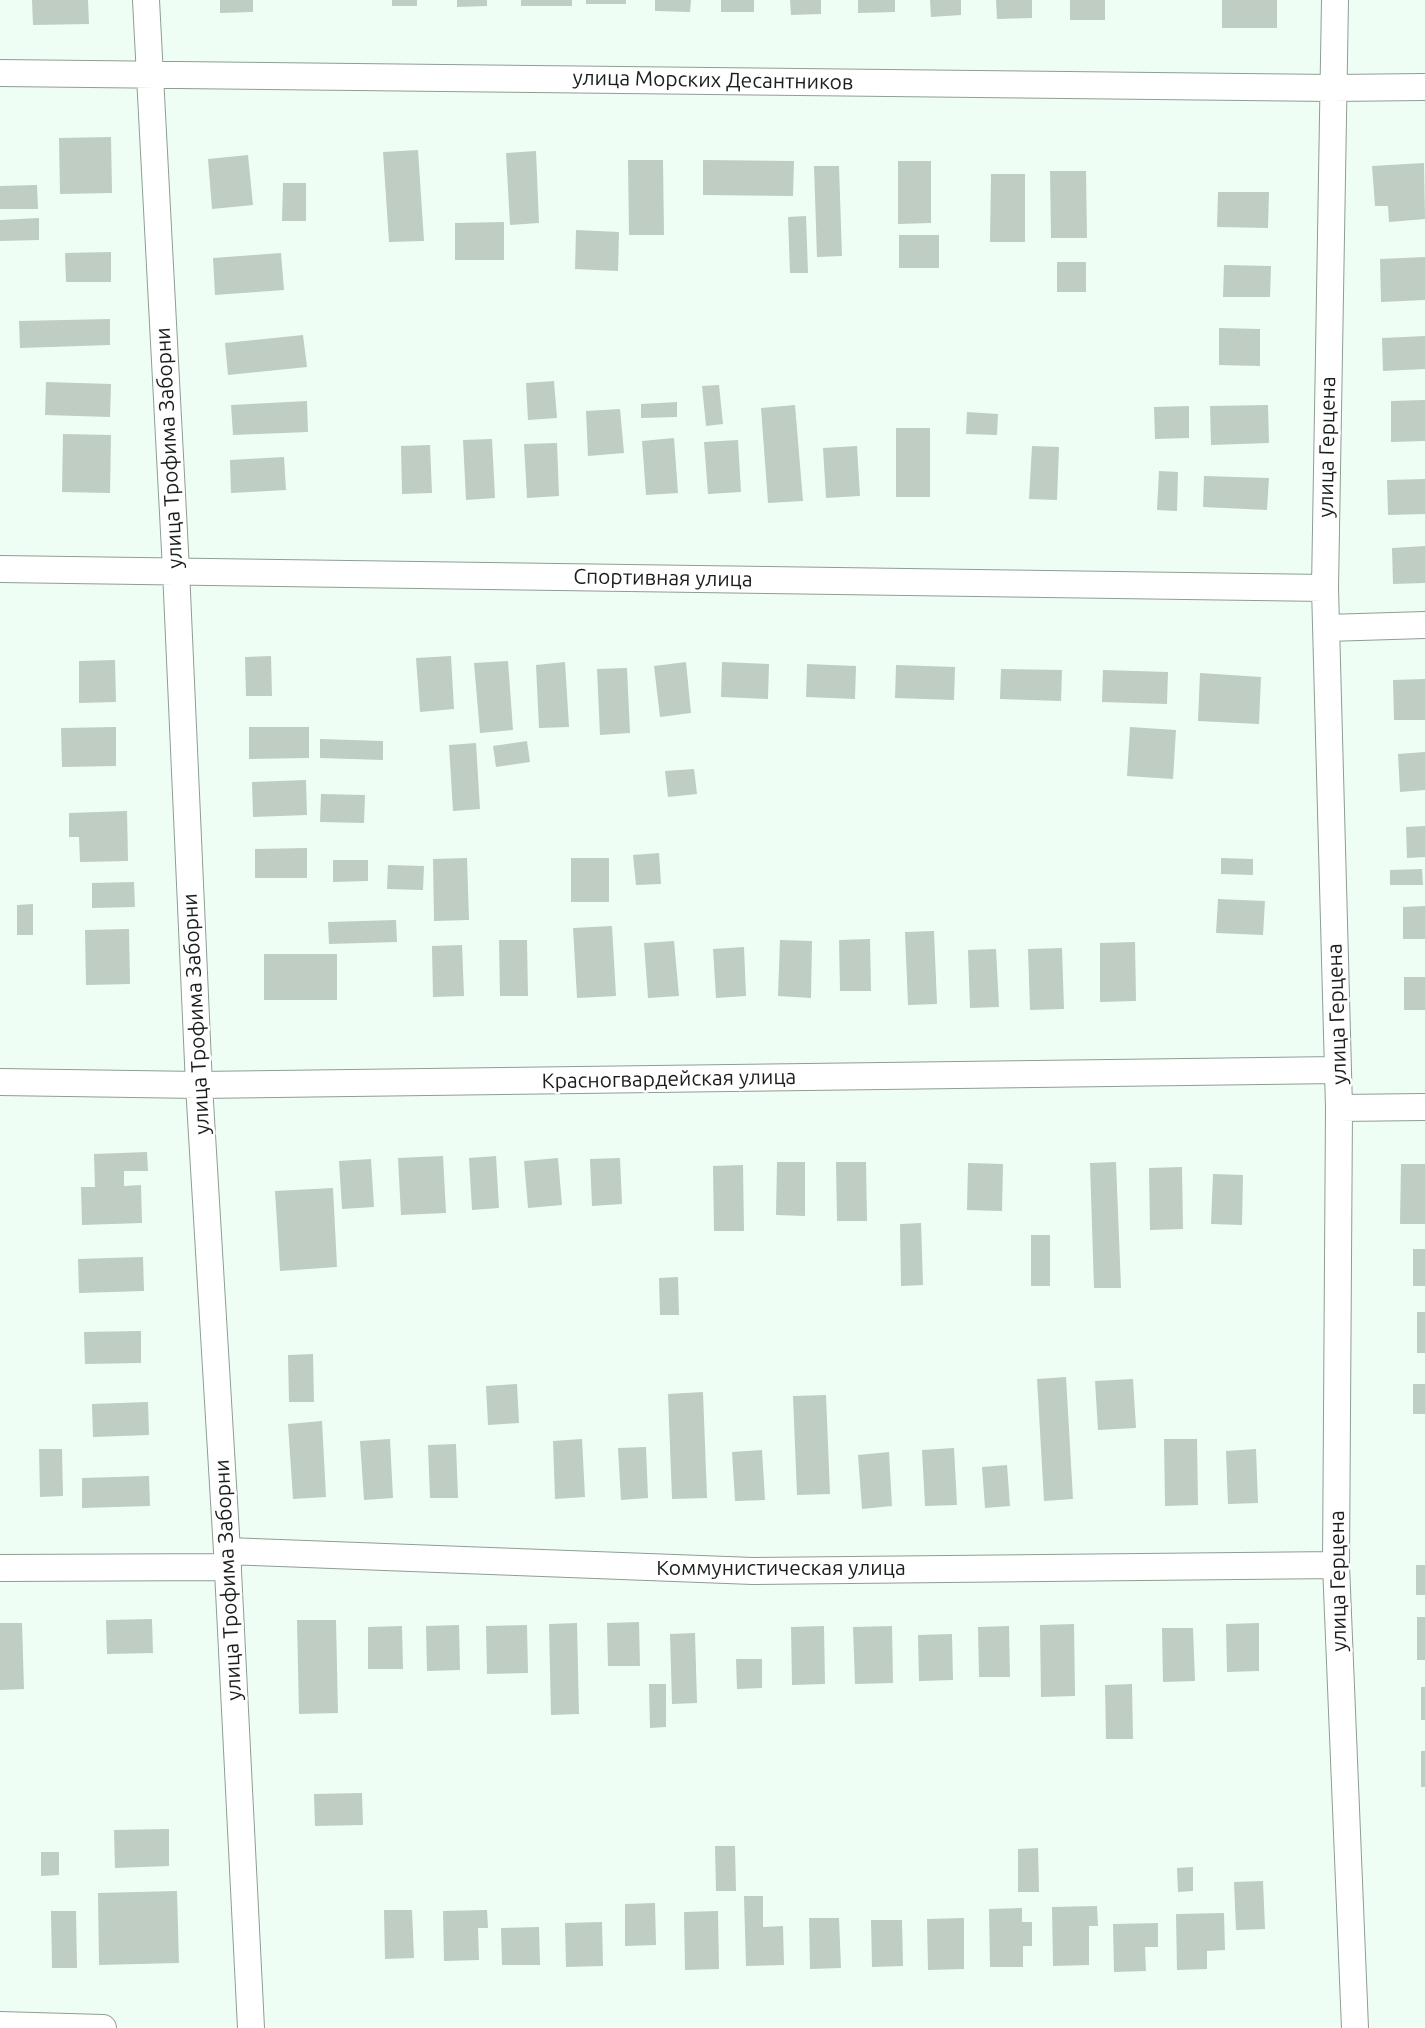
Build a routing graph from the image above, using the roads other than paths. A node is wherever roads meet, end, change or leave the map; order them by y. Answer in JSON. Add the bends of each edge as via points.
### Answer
{"nodes":[{"id":1,"x":146,"y":0,"type":"edge"},
{"id":2,"x":1335,"y":0,"type":"edge"},
{"id":3,"x":0,"y":73,"type":"edge"},
{"id":4,"x":150,"y":73,"type":"junction"},
{"id":5,"x":1425,"y":87,"type":"edge"},
{"id":6,"x":1332,"y":88,"type":"junction"},
{"id":7,"x":0,"y":569,"type":"edge"},
{"id":8,"x":176,"y":570,"type":"junction"},
{"id":9,"x":1325,"y":588,"type":"junction"},
{"id":10,"x":1425,"y":625,"type":"edge"},
{"id":11,"x":1327,"y":628,"type":"junction"},
{"id":12,"x":1338,"y":1070,"type":"junction"},
{"id":13,"x":0,"y":1082,"type":"edge"},
{"id":14,"x":199,"y":1085,"type":"junction"},
{"id":15,"x":1425,"y":1107,"type":"edge"},
{"id":16,"x":1339,"y":1108,"type":"junction"},
{"id":17,"x":227,"y":1559,"type":"junction"},
{"id":18,"x":1336,"y":1565,"type":"junction"},
{"id":19,"x":0,"y":1568,"type":"edge"},
{"id":20,"x":0,"y":2025,"type":"edge"},
{"id":21,"x":103,"y":2028,"type":"edge"},
{"id":22,"x":251,"y":2028,"type":"edge"},
{"id":23,"x":1355,"y":2028,"type":"edge"}],
"edges":[{"from":1,"to":4,"type":"street","name":"улица Трофима Заборни"},
{"from":2,"to":6,"type":"street","name":"улица Герцена"},
{"from":3,"to":4,"type":"street","name":"улица Морских Десантников"},
{"from":4,"to":6,"type":"street","name":"улица Морских Десантников"},
{"from":4,"to":8,"type":"street","name":"улица Трофима Заборни"},
{"from":5,"to":6,"type":"street","name":"улица Морских Десантников"},
{"from":6,"to":9,"type":"street","name":"улица Герцена"},
{"from":7,"to":8,"type":"street","name":"Спортивная улица"},
{"from":8,"to":9,"type":"street","name":"Спортивная улица"},
{"from":8,"to":14,"type":"street","name":"улица Трофима Заборни"},
{"from":9,"to":11,"type":"street","name":"улица Герцена"},
{"from":10,"to":11,"type":"street"},
{"from":11,"to":12,"type":"street","name":"улица Герцена"},
{"from":12,"to":14,"type":"street","name":"Красногвардейская улица"},
{"from":12,"to":16,"type":"street","name":"улица Герцена"},
{"from":13,"to":14,"type":"street","name":"Красногвардейская улица"},
{"from":14,"to":17,"type":"street","name":"улица Трофима Заборни"},
{"from":15,"to":16,"type":"street"},
{"from":16,"to":18,"type":"street","name":"улица Герцена"},
{"from":17,"to":18,"type":"street","name":"Коммунистическая улица","via":[[752,1571]]},
{"from":17,"to":19,"type":"street","name":"Коммунистическая улица"},
{"from":17,"to":22,"type":"street","name":"улица Трофима Заборни"},
{"from":18,"to":23,"type":"street","name":"улица Герцена"},
{"from":20,"to":21,"type":"street"}]}
